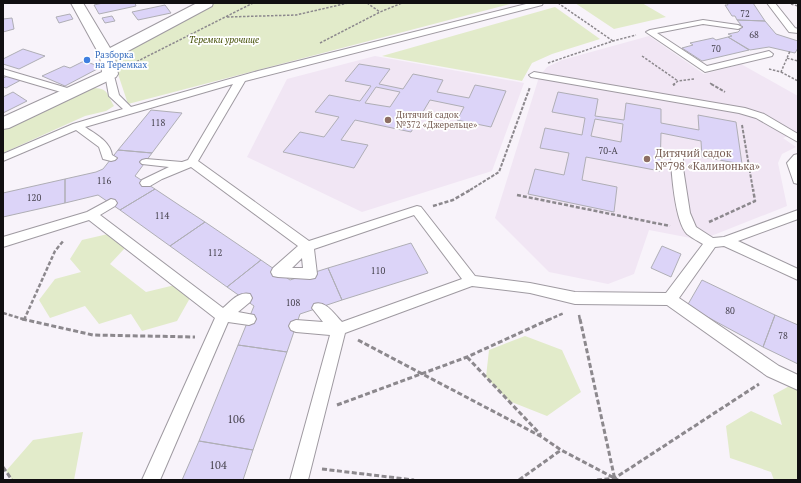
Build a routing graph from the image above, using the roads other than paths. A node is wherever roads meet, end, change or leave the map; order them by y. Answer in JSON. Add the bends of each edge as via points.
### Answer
{"nodes":[{"id":1,"x":77,"y":3,"type":"edge"},
{"id":2,"x":206,"y":3,"type":"edge"},
{"id":3,"x":539,"y":3,"type":"edge"},
{"id":4,"x":771,"y":3,"type":"edge"},
{"id":5,"x":736,"y":30,"type":"dead end"},
{"id":6,"x":798,"y":31,"type":"edge"},
{"id":7,"x":760,"y":49,"type":"dead end"},
{"id":8,"x":107,"y":56,"type":"junction"},
{"id":9,"x":3,"y":72,"type":"edge"},
{"id":10,"x":110,"y":74,"type":"junction"},
{"id":11,"x":534,"y":75,"type":"road end"},
{"id":12,"x":241,"y":79,"type":"junction"},
{"id":13,"x":71,"y":92,"type":"junction"},
{"id":14,"x":128,"y":110,"type":"junction"},
{"id":15,"x":3,"y":124,"type":"edge"},
{"id":16,"x":77,"y":126,"type":"junction"},
{"id":17,"x":798,"y":139,"type":"edge"},
{"id":18,"x":677,"y":154,"type":"dead end"},
{"id":19,"x":798,"y":157,"type":"edge"},
{"id":20,"x":3,"y":158,"type":"edge"},
{"id":21,"x":111,"y":158,"type":"dead end"},
{"id":22,"x":146,"y":162,"type":"dead end"},
{"id":23,"x":187,"y":163,"type":"junction"},
{"id":24,"x":798,"y":180,"type":"edge"},
{"id":25,"x":146,"y":183,"type":"dead end"},
{"id":26,"x":111,"y":204,"type":"dead end"},
{"id":27,"x":798,"y":214,"type":"edge"},
{"id":28,"x":86,"y":217,"type":"junction"},
{"id":29,"x":725,"y":241,"type":"junction"},
{"id":30,"x":3,"y":242,"type":"edge"},
{"id":31,"x":711,"y":243,"type":"junction"},
{"id":32,"x":798,"y":275,"type":"edge"},
{"id":33,"x":471,"y":281,"type":"junction"},
{"id":34,"x":245,"y":298,"type":"dead end"},
{"id":35,"x":670,"y":299,"type":"junction"},
{"id":36,"x":319,"y":308,"type":"dead end"},
{"id":37,"x":223,"y":316,"type":"junction"},
{"id":38,"x":249,"y":319,"type":"dead end"},
{"id":39,"x":296,"y":326,"type":"dead end"},
{"id":40,"x":339,"y":330,"type":"junction"},
{"id":41,"x":798,"y":383,"type":"edge"},
{"id":42,"x":151,"y":480,"type":"edge"},
{"id":43,"x":299,"y":480,"type":"edge"}],
"edges":[{"from":1,"to":8,"type":"street"},
{"from":2,"to":8,"type":"street"},
{"from":3,"to":12,"type":"lane"},
{"from":4,"to":6,"type":"lane","via":[[792,30]]},
{"from":5,"to":7,"type":"lane","via":[[703,22],[650,32],[705,69],[769,54]]},
{"from":8,"to":10,"type":"street"},
{"from":9,"to":13,"type":"lane"},
{"from":10,"to":13,"type":"street"},
{"from":10,"to":14,"type":"lane","via":[[114,96]]},
{"from":11,"to":17,"type":"lane","via":[[740,110],[760,116]]},
{"from":12,"to":14,"type":"lane"},
{"from":12,"to":23,"type":"lane"},
{"from":13,"to":15,"type":"street"},
{"from":14,"to":16,"type":"lane"},
{"from":16,"to":20,"type":"lane"},
{"from":16,"to":21,"type":"lane","via":[[103,145],[107,157]]},
{"from":18,"to":31,"type":"lane","via":[[684,213],[691,230]]},
{"from":19,"to":24,"type":"lane","via":[[793,163]]},
{"from":22,"to":23,"type":"lane"},
{"from":23,"to":25,"type":"lane"},
{"from":23,"to":33,"type":"lane","via":[[307,246],[417,210]]},
{"from":26,"to":28,"type":"lane"},
{"from":27,"to":29,"type":"lane"},
{"from":28,"to":30,"type":"lane"},
{"from":28,"to":37,"type":"lane"},
{"from":29,"to":31,"type":"lane"},
{"from":29,"to":32,"type":"lane"},
{"from":31,"to":35,"type":"lane"},
{"from":33,"to":35,"type":"lane","via":[[530,288],[576,303]]},
{"from":33,"to":40,"type":"lane"},
{"from":34,"to":37,"type":"lane"},
{"from":35,"to":41,"type":"lane","via":[[772,371]]},
{"from":36,"to":40,"type":"lane"},
{"from":37,"to":38,"type":"lane"},
{"from":37,"to":42,"type":"lane"},
{"from":39,"to":40,"type":"lane"},
{"from":40,"to":43,"type":"lane"}]}
